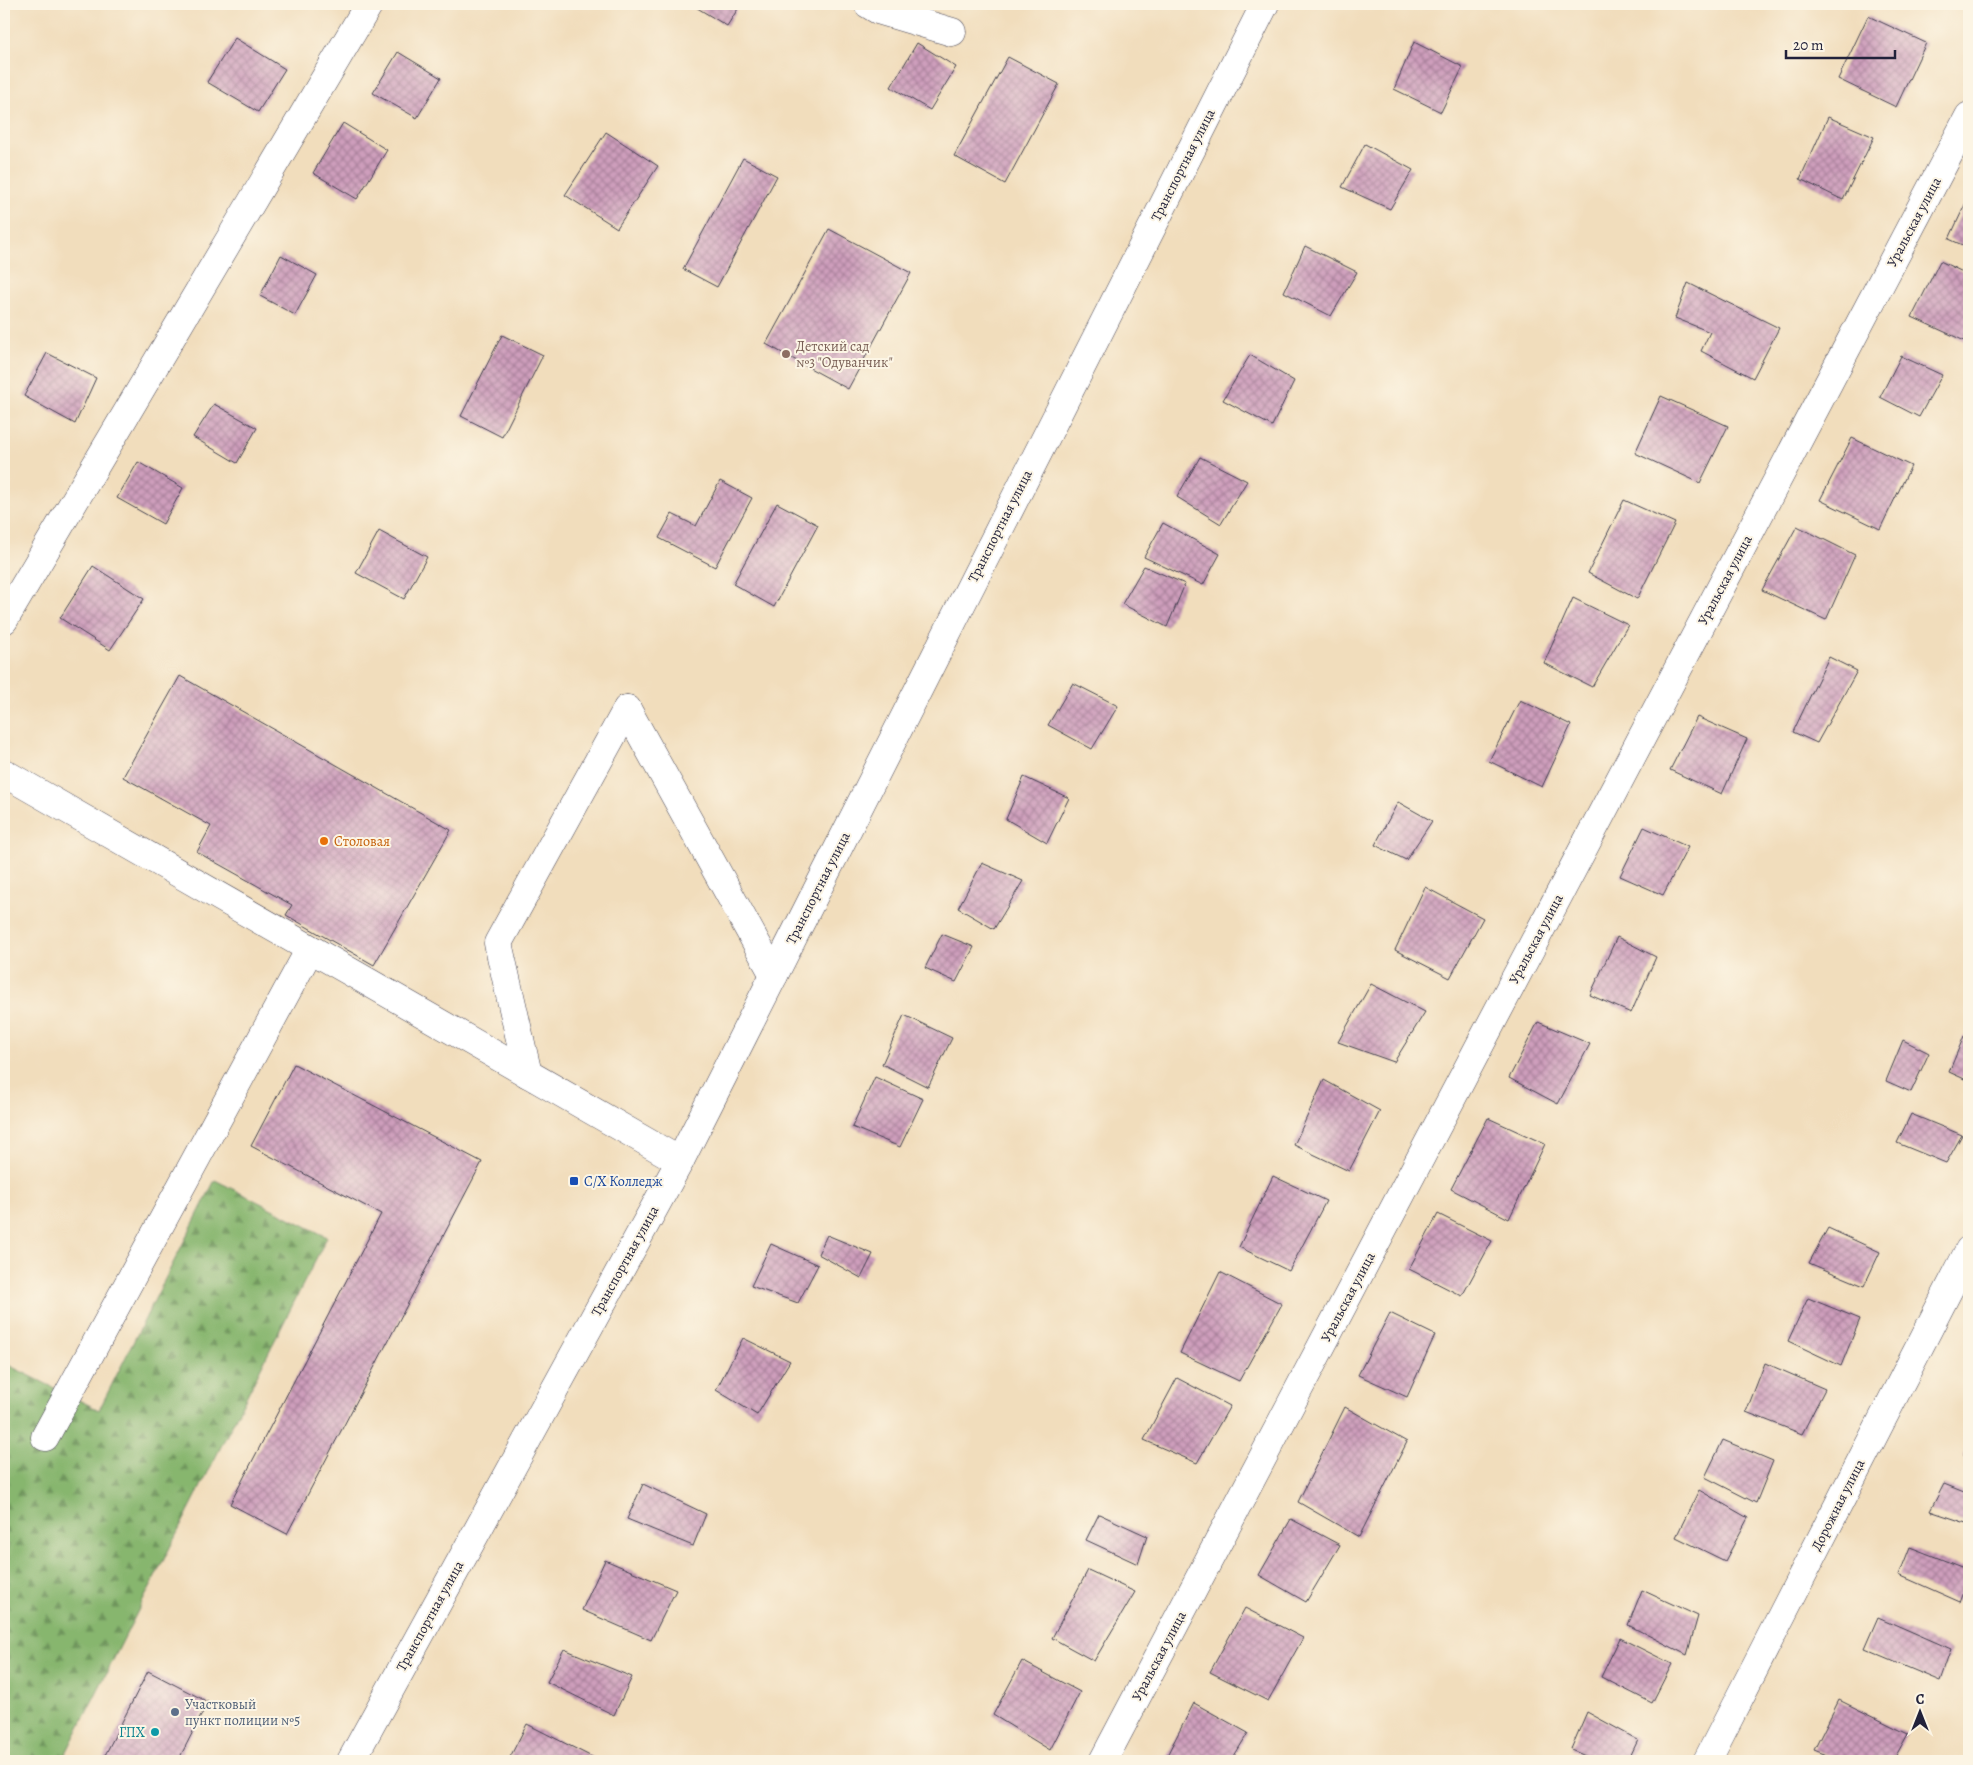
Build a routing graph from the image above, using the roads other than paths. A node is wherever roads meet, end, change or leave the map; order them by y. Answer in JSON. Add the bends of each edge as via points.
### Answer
{"nodes":[{"id":1,"x":369,"y":4,"type":"edge"},
{"id":2,"x":868,"y":4,"type":"edge"},
{"id":3,"x":1264,"y":4,"type":"edge"},
{"id":4,"x":952,"y":32,"type":"dead end"},
{"id":5,"x":1969,"y":116,"type":"edge"},
{"id":6,"x":4,"y":620,"type":"edge"},
{"id":7,"x":4,"y":773,"type":"edge"},
{"id":8,"x":310,"y":949,"type":"junction"},
{"id":9,"x":774,"y":975,"type":"junction"},
{"id":10,"x":528,"y":1074,"type":"junction"},
{"id":11,"x":680,"y":1161,"type":"junction"},
{"id":12,"x":1969,"y":1250,"type":"edge"},
{"id":13,"x":45,"y":1437,"type":"dead end"},
{"id":14,"x":351,"y":1761,"type":"edge"},
{"id":15,"x":1103,"y":1761,"type":"edge"},
{"id":16,"x":1707,"y":1761,"type":"edge"}],
"edges":[{"from":1,"to":6,"type":"street"},
{"from":2,"to":4,"type":"street","via":[[878,10]]},
{"from":3,"to":9,"type":"street","name":"Транспортная улица"},
{"from":5,"to":15,"type":"street","name":"Уральская улица"},
{"from":7,"to":8,"type":"street"},
{"from":8,"to":10,"type":"street"},
{"from":8,"to":13,"type":"street"},
{"from":9,"to":10,"type":"street","via":[[627,709],[498,943]]},
{"from":9,"to":11,"type":"street","name":"Транспортная улица"},
{"from":10,"to":11,"type":"street"},
{"from":11,"to":14,"type":"street","name":"Транспортная улица"},
{"from":12,"to":16,"type":"street","name":"Дорожная улица"}]}
